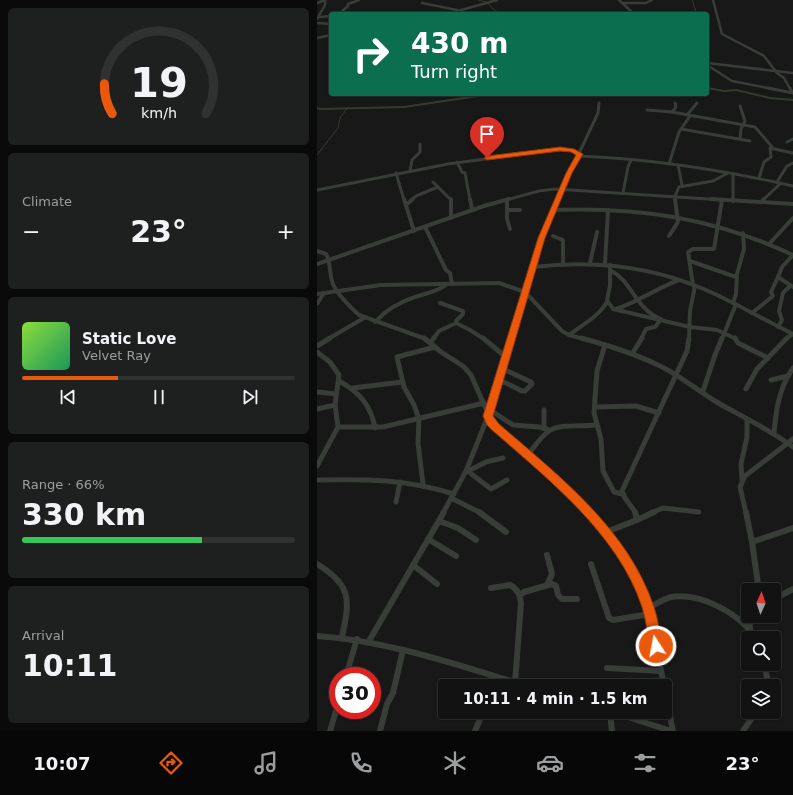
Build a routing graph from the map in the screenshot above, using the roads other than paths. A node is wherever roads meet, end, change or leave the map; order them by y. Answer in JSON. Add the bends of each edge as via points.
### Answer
{"nodes":[{"id":1,"x":325,"y":0,"type":"edge"},
{"id":2,"x":359,"y":0,"type":"edge"},
{"id":3,"x":497,"y":0,"type":"edge"},
{"id":4,"x":619,"y":0,"type":"edge"},
{"id":5,"x":640,"y":0,"type":"edge"},
{"id":6,"x":652,"y":0,"type":"edge"},
{"id":7,"x":713,"y":0,"type":"edge"},
{"id":8,"x":647,"y":2,"type":"junction"},
{"id":9,"x":317,"y":3,"type":"edge"},
{"id":10,"x":422,"y":3,"type":"dead end"},
{"id":11,"x":623,"y":3,"type":"junction"},
{"id":12,"x":656,"y":4,"type":"dead end"},
{"id":13,"x":458,"y":10,"type":"junction"},
{"id":14,"x":322,"y":12,"type":"junction"},
{"id":15,"x":341,"y":12,"type":"edge"},
{"id":16,"x":452,"y":12,"type":"edge"},
{"id":17,"x":632,"y":12,"type":"edge"},
{"id":18,"x":317,"y":13,"type":"edge"},
{"id":19,"x":329,"y":16,"type":"edge"},
{"id":20,"x":318,"y":18,"type":"edge"},
{"id":21,"x":317,"y":23,"type":"edge"},
{"id":22,"x":329,"y":24,"type":"edge"},
{"id":23,"x":329,"y":35,"type":"edge"},
{"id":24,"x":317,"y":38,"type":"edge"},
{"id":25,"x":709,"y":64,"type":"edge"},
{"id":26,"x":709,"y":65,"type":"edge"},
{"id":27,"x":776,"y":71,"type":"junction"},
{"id":28,"x":793,"y":73,"type":"edge"},
{"id":29,"x":792,"y":92,"type":"edge"},
{"id":30,"x":599,"y":103,"type":"dead end"},
{"id":31,"x":675,"y":103,"type":"dead end"},
{"id":32,"x":697,"y":103,"type":"dead end"},
{"id":33,"x":740,"y":106,"type":"dead end"},
{"id":34,"x":647,"y":110,"type":"dead end"},
{"id":35,"x":672,"y":112,"type":"junction"},
{"id":36,"x":689,"y":116,"type":"junction"},
{"id":37,"x":743,"y":125,"type":"junction"},
{"id":38,"x":681,"y":129,"type":"junction"},
{"id":39,"x":740,"y":139,"type":"junction"},
{"id":40,"x":793,"y":139,"type":"edge"},
{"id":41,"x":749,"y":140,"type":"dead end"},
{"id":42,"x":787,"y":142,"type":"dead end"},
{"id":43,"x":420,"y":144,"type":"dead end"},
{"id":44,"x":773,"y":148,"type":"junction"},
{"id":45,"x":793,"y":153,"type":"edge"},
{"id":46,"x":579,"y":155,"type":"junction"},
{"id":47,"x":631,"y":160,"type":"junction"},
{"id":48,"x":457,"y":162,"type":"junction"},
{"id":49,"x":793,"y":162,"type":"edge"},
{"id":50,"x":669,"y":164,"type":"junction"},
{"id":51,"x":677,"y":165,"type":"junction"},
{"id":52,"x":410,"y":171,"type":"junction"},
{"id":53,"x":396,"y":173,"type":"junction"},
{"id":54,"x":728,"y":173,"type":"junction"},
{"id":55,"x":733,"y":174,"type":"junction"},
{"id":56,"x":759,"y":178,"type":"junction"},
{"id":57,"x":433,"y":182,"type":"dead end"},
{"id":58,"x":779,"y":182,"type":"junction"},
{"id":59,"x":682,"y":186,"type":"junction"},
{"id":60,"x":793,"y":186,"type":"edge"},
{"id":61,"x":438,"y":187,"type":"junction"},
{"id":62,"x":317,"y":190,"type":"edge"},
{"id":63,"x":562,"y":190,"type":"junction"},
{"id":64,"x":623,"y":193,"type":"junction"},
{"id":65,"x":675,"y":196,"type":"junction"},
{"id":66,"x":507,"y":200,"type":"junction"},
{"id":67,"x":722,"y":200,"type":"junction"},
{"id":68,"x":733,"y":201,"type":"junction"},
{"id":69,"x":761,"y":202,"type":"junction"},
{"id":70,"x":793,"y":204,"type":"edge"},
{"id":71,"x":406,"y":205,"type":"junction"},
{"id":72,"x":472,"y":209,"type":"junction"},
{"id":73,"x":508,"y":210,"type":"junction"},
{"id":74,"x":520,"y":210,"type":"dead end"},
{"id":75,"x":553,"y":210,"type":"junction"},
{"id":76,"x":609,"y":210,"type":"junction"},
{"id":77,"x":451,"y":218,"type":"junction"},
{"id":78,"x":679,"y":218,"type":"junction"},
{"id":79,"x":793,"y":218,"type":"edge"},
{"id":80,"x":425,"y":227,"type":"junction"},
{"id":81,"x":718,"y":227,"type":"junction"},
{"id":82,"x":509,"y":229,"type":"dead end"},
{"id":83,"x":414,"y":231,"type":"junction"},
{"id":84,"x":597,"y":232,"type":"dead end"},
{"id":85,"x":743,"y":233,"type":"junction"},
{"id":86,"x":553,"y":236,"type":"dead end"},
{"id":87,"x":669,"y":236,"type":"dead end"},
{"id":88,"x":770,"y":243,"type":"junction"},
{"id":89,"x":317,"y":250,"type":"edge"},
{"id":90,"x":793,"y":255,"type":"edge"},
{"id":91,"x":330,"y":261,"type":"junction"},
{"id":92,"x":690,"y":261,"type":"junction"},
{"id":93,"x":563,"y":263,"type":"junction"},
{"id":94,"x":590,"y":263,"type":"junction"},
{"id":95,"x":317,"y":264,"type":"edge"},
{"id":96,"x":608,"y":266,"type":"junction"},
{"id":97,"x":533,"y":267,"type":"junction"},
{"id":98,"x":736,"y":277,"type":"junction"},
{"id":99,"x":778,"y":277,"type":"junction"},
{"id":100,"x":679,"y":280,"type":"junction"},
{"id":101,"x":450,"y":284,"type":"junction"},
{"id":102,"x":694,"y":286,"type":"junction"},
{"id":103,"x":792,"y":287,"type":"edge"},
{"id":104,"x":337,"y":292,"type":"junction"},
{"id":105,"x":525,"y":292,"type":"junction"},
{"id":106,"x":324,"y":293,"type":"junction"},
{"id":107,"x":317,"y":294,"type":"edge"},
{"id":108,"x":638,"y":300,"type":"junction"},
{"id":109,"x":607,"y":302,"type":"junction"},
{"id":110,"x":440,"y":303,"type":"dead end"},
{"id":111,"x":735,"y":303,"type":"junction"},
{"id":112,"x":317,"y":304,"type":"edge"},
{"id":113,"x":615,"y":310,"type":"junction"},
{"id":114,"x":751,"y":312,"type":"junction"},
{"id":115,"x":364,"y":318,"type":"junction"},
{"id":116,"x":661,"y":320,"type":"junction"},
{"id":117,"x":375,"y":322,"type":"junction"},
{"id":118,"x":456,"y":323,"type":"junction"},
{"id":119,"x":690,"y":327,"type":"junction"},
{"id":120,"x":778,"y":327,"type":"junction"},
{"id":121,"x":725,"y":333,"type":"junction"},
{"id":122,"x":793,"y":334,"type":"edge"},
{"id":123,"x":569,"y":335,"type":"junction"},
{"id":124,"x":431,"y":342,"type":"junction"},
{"id":125,"x":605,"y":345,"type":"junction"},
{"id":126,"x":317,"y":346,"type":"edge"},
{"id":127,"x":435,"y":347,"type":"junction"},
{"id":128,"x":317,"y":352,"type":"edge"},
{"id":129,"x":632,"y":354,"type":"junction"},
{"id":130,"x":507,"y":358,"type":"junction"},
{"id":131,"x":768,"y":358,"type":"junction"},
{"id":132,"x":793,"y":368,"type":"edge"},
{"id":133,"x":503,"y":369,"type":"junction"},
{"id":134,"x":676,"y":374,"type":"junction"},
{"id":135,"x":787,"y":376,"type":"junction"},
{"id":136,"x":500,"y":380,"type":"junction"},
{"id":137,"x":771,"y":380,"type":"dead end"},
{"id":138,"x":339,"y":381,"type":"junction"},
{"id":139,"x":402,"y":382,"type":"junction"},
{"id":140,"x":353,"y":388,"type":"junction"},
{"id":141,"x":746,"y":389,"type":"dead end"},
{"id":142,"x":703,"y":391,"type":"junction"},
{"id":143,"x":317,"y":392,"type":"edge"},
{"id":144,"x":336,"y":394,"type":"junction"},
{"id":145,"x":484,"y":403,"type":"junction"},
{"id":146,"x":335,"y":405,"type":"junction"},
{"id":147,"x":595,"y":407,"type":"junction"},
{"id":148,"x":317,"y":409,"type":"edge"},
{"id":149,"x":544,"y":410,"type":"dead end"},
{"id":150,"x":489,"y":413,"type":"junction"},
{"id":151,"x":659,"y":413,"type":"junction"},
{"id":152,"x":419,"y":419,"type":"junction"},
{"id":153,"x":747,"y":419,"type":"junction"},
{"id":154,"x":596,"y":425,"type":"junction"},
{"id":155,"x":338,"y":427,"type":"junction"},
{"id":156,"x":375,"y":428,"type":"junction"},
{"id":157,"x":547,"y":429,"type":"junction"},
{"id":158,"x":774,"y":433,"type":"junction"},
{"id":159,"x":791,"y":441,"type":"edge"},
{"id":160,"x":793,"y":447,"type":"edge"},
{"id":161,"x":528,"y":454,"type":"junction"},
{"id":162,"x":503,"y":458,"type":"dead end"},
{"id":163,"x":317,"y":466,"type":"edge"},
{"id":164,"x":467,"y":471,"type":"junction"},
{"id":165,"x":317,"y":480,"type":"edge"},
{"id":166,"x":507,"y":480,"type":"dead end"},
{"id":167,"x":743,"y":480,"type":"junction"},
{"id":168,"x":400,"y":482,"type":"junction"},
{"id":169,"x":423,"y":484,"type":"junction"},
{"id":170,"x":622,"y":494,"type":"junction"},
{"id":171,"x":452,"y":496,"type":"junction"},
{"id":172,"x":396,"y":502,"type":"dead end"},
{"id":173,"x":699,"y":512,"type":"dead end"},
{"id":174,"x":637,"y":520,"type":"junction"},
{"id":175,"x":439,"y":521,"type":"junction"},
{"id":176,"x":793,"y":528,"type":"edge"},
{"id":177,"x":506,"y":532,"type":"dead end"},
{"id":178,"x":606,"y":532,"type":"junction"},
{"id":179,"x":428,"y":539,"type":"junction"},
{"id":180,"x":476,"y":540,"type":"dead end"},
{"id":181,"x":752,"y":542,"type":"junction"},
{"id":182,"x":547,"y":555,"type":"dead end"},
{"id":183,"x":456,"y":556,"type":"dead end"},
{"id":184,"x":317,"y":564,"type":"edge"},
{"id":185,"x":591,"y":564,"type":"dead end"},
{"id":186,"x":413,"y":565,"type":"junction"},
{"id":187,"x":758,"y":583,"type":"edge"},
{"id":188,"x":437,"y":584,"type":"dead end"},
{"id":189,"x":547,"y":585,"type":"junction"},
{"id":190,"x":491,"y":588,"type":"dead end"},
{"id":191,"x":793,"y":589,"type":"edge"},
{"id":192,"x":781,"y":595,"type":"edge"},
{"id":193,"x":520,"y":596,"type":"junction"},
{"id":194,"x":577,"y":599,"type":"dead end"},
{"id":195,"x":649,"y":611,"type":"junction"},
{"id":196,"x":750,"y":623,"type":"edge"},
{"id":197,"x":750,"y":628,"type":"junction"},
{"id":198,"x":752,"y":631,"type":"edge"},
{"id":199,"x":317,"y":636,"type":"edge"},
{"id":200,"x":342,"y":637,"type":"junction"},
{"id":201,"x":357,"y":639,"type":"junction"},
{"id":202,"x":369,"y":641,"type":"junction"},
{"id":203,"x":403,"y":650,"type":"junction"},
{"id":204,"x":349,"y":667,"type":"edge"},
{"id":205,"x":607,"y":668,"type":"dead end"},
{"id":206,"x":661,"y":671,"type":"junction"},
{"id":207,"x":498,"y":678,"type":"joint"},
{"id":208,"x":502,"y":679,"type":"edge"},
{"id":209,"x":515,"y":679,"type":"edge"},
{"id":210,"x":663,"y":679,"type":"edge"},
{"id":211,"x":334,"y":719,"type":"edge"},
{"id":212,"x":480,"y":719,"type":"edge"},
{"id":213,"x":611,"y":719,"type":"edge"},
{"id":214,"x":635,"y":719,"type":"edge"},
{"id":215,"x":670,"y":719,"type":"edge"},
{"id":216,"x":751,"y":719,"type":"edge"},
{"id":217,"x":330,"y":731,"type":"edge"},
{"id":218,"x":380,"y":731,"type":"edge"},
{"id":219,"x":475,"y":731,"type":"edge"},
{"id":220,"x":612,"y":731,"type":"edge"},
{"id":221,"x":672,"y":731,"type":"edge"},
{"id":222,"x":743,"y":731,"type":"edge"}],
"edges":[{"from":1,"to":9,"type":"street"},
{"from":1,"to":14,"type":"street"},
{"from":2,"to":15,"type":"street","via":[[348,4]]},
{"from":3,"to":13,"type":"street"},
{"from":4,"to":11,"type":"street"},
{"from":5,"to":8,"type":"street"},
{"from":6,"to":8,"type":"street"},
{"from":7,"to":27,"type":"street","via":[[722,34],[760,52]]},
{"from":8,"to":11,"type":"street"},
{"from":8,"to":12,"type":"street"},
{"from":10,"to":13,"type":"street"},
{"from":11,"to":17,"type":"street"},
{"from":13,"to":16,"type":"street"},
{"from":14,"to":18,"type":"street"},
{"from":14,"to":20,"type":"street"},
{"from":19,"to":20,"type":"street"},
{"from":21,"to":22,"type":"street"},
{"from":23,"to":24,"type":"street"},
{"from":25,"to":27,"type":"street"},
{"from":26,"to":29,"type":"street","via":[[732,81]]},
{"from":27,"to":28,"type":"street"},
{"from":27,"to":29,"type":"street"},
{"from":30,"to":46,"type":"street","via":[[598,113]]},
{"from":31,"to":35,"type":"street","via":[[676,107]]},
{"from":32,"to":36,"type":"street"},
{"from":33,"to":37,"type":"street","via":[[745,121]]},
{"from":34,"to":35,"type":"street"},
{"from":35,"to":36,"type":"street"},
{"from":36,"to":37,"type":"street"},
{"from":36,"to":38,"type":"street"},
{"from":37,"to":39,"type":"street"},
{"from":37,"to":44,"type":"street","via":[[759,130]]},
{"from":38,"to":39,"type":"street"},
{"from":38,"to":50,"type":"street"},
{"from":39,"to":41,"type":"street"},
{"from":40,"to":42,"type":"street"},
{"from":43,"to":52,"type":"street","via":[[421,152],[412,160]]},
{"from":44,"to":45,"type":"street"},
{"from":44,"to":56,"type":"street","via":[[770,148],[770,159],[764,162]]},
{"from":46,"to":47,"type":"street"},
{"from":46,"to":48,"type":"street","via":[[569,150],[555,149]]},
{"from":46,"to":63,"type":"street"},
{"from":47,"to":50,"type":"street"},
{"from":47,"to":64,"type":"street","via":[[627,167]]},
{"from":48,"to":52,"type":"street"},
{"from":48,"to":72,"type":"street","via":[[465,173]]},
{"from":49,"to":58,"type":"street","via":[[787,166]]},
{"from":50,"to":51,"type":"street"},
{"from":51,"to":54,"type":"street"},
{"from":51,"to":59,"type":"street"},
{"from":52,"to":53,"type":"street"},
{"from":53,"to":62,"type":"street"},
{"from":53,"to":71,"type":"street"},
{"from":54,"to":55,"type":"street"},
{"from":54,"to":59,"type":"street","via":[[713,181]]},
{"from":55,"to":56,"type":"street"},
{"from":55,"to":68,"type":"street"},
{"from":56,"to":58,"type":"street"},
{"from":57,"to":61,"type":"street"},
{"from":58,"to":60,"type":"street"},
{"from":58,"to":69,"type":"street"},
{"from":59,"to":65,"type":"street"},
{"from":61,"to":71,"type":"street","via":[[416,196]]},
{"from":61,"to":77,"type":"street","via":[[451,199]]},
{"from":63,"to":64,"type":"street"},
{"from":63,"to":66,"type":"street","via":[[539,191]]},
{"from":63,"to":75,"type":"street"},
{"from":64,"to":65,"type":"street"},
{"from":65,"to":67,"type":"street"},
{"from":65,"to":78,"type":"street"},
{"from":66,"to":72,"type":"street"},
{"from":66,"to":73,"type":"street"},
{"from":67,"to":68,"type":"street"},
{"from":67,"to":81,"type":"street"},
{"from":68,"to":69,"type":"street"},
{"from":69,"to":70,"type":"street"},
{"from":71,"to":83,"type":"street"},
{"from":72,"to":77,"type":"street"},
{"from":73,"to":74,"type":"street"},
{"from":73,"to":82,"type":"street"},
{"from":75,"to":76,"type":"street"},
{"from":75,"to":97,"type":"street","via":[[541,238]]},
{"from":76,"to":78,"type":"street"},
{"from":76,"to":96,"type":"street"},
{"from":77,"to":80,"type":"street"},
{"from":78,"to":81,"type":"street"},
{"from":78,"to":87,"type":"street"},
{"from":79,"to":88,"type":"street"},
{"from":80,"to":83,"type":"street"},
{"from":80,"to":101,"type":"street","via":[[446,270],[450,273]]},
{"from":81,"to":85,"type":"street"},
{"from":81,"to":92,"type":"street","via":[[714,249],[692,249],[688,252]]},
{"from":83,"to":91,"type":"street"},
{"from":84,"to":94,"type":"street"},
{"from":85,"to":88,"type":"street"},
{"from":85,"to":98,"type":"street","via":[[744,249]]},
{"from":86,"to":93,"type":"street","via":[[563,240]]},
{"from":88,"to":90,"type":"street"},
{"from":89,"to":91,"type":"street","via":[[327,254]]},
{"from":90,"to":99,"type":"street","via":[[782,267]]},
{"from":91,"to":95,"type":"street"},
{"from":91,"to":104,"type":"street","via":[[330,277]]},
{"from":92,"to":98,"type":"street"},
{"from":92,"to":102,"type":"street"},
{"from":93,"to":94,"type":"street"},
{"from":93,"to":97,"type":"street"},
{"from":94,"to":96,"type":"street"},
{"from":96,"to":100,"type":"street","via":[[660,274]]},
{"from":96,"to":108,"type":"street","via":[[622,278]]},
{"from":96,"to":109,"type":"street"},
{"from":97,"to":105,"type":"street"},
{"from":98,"to":111,"type":"street"},
{"from":99,"to":103,"type":"street"},
{"from":99,"to":114,"type":"street","via":[[771,292],[773,296]]},
{"from":100,"to":102,"type":"street"},
{"from":100,"to":108,"type":"street","via":[[661,286]]},
{"from":101,"to":104,"type":"street","via":[[381,285]]},
{"from":101,"to":105,"type":"street","via":[[489,282],[508,285]]},
{"from":101,"to":117,"type":"street","via":[[440,290],[397,304]]},
{"from":102,"to":111,"type":"street"},
{"from":102,"to":119,"type":"street"},
{"from":103,"to":120,"type":"street","via":[[783,293],[779,311],[782,320]]},
{"from":104,"to":106,"type":"street"},
{"from":104,"to":115,"type":"street","via":[[352,310]]},
{"from":105,"to":123,"type":"street","via":[[562,331]]},
{"from":105,"to":130,"type":"street"},
{"from":106,"to":107,"type":"street"},
{"from":106,"to":112,"type":"street"},
{"from":108,"to":113,"type":"street"},
{"from":108,"to":116,"type":"street","via":[[645,310]]},
{"from":109,"to":113,"type":"street"},
{"from":109,"to":123,"type":"street","via":[[601,312]]},
{"from":110,"to":118,"type":"street","via":[[463,311]]},
{"from":111,"to":114,"type":"street"},
{"from":111,"to":121,"type":"street"},
{"from":113,"to":116,"type":"street"},
{"from":114,"to":120,"type":"street"},
{"from":115,"to":117,"type":"street"},
{"from":115,"to":126,"type":"street"},
{"from":116,"to":119,"type":"street"},
{"from":116,"to":129,"type":"street","via":[[655,327],[646,329]]},
{"from":117,"to":124,"type":"street"},
{"from":118,"to":124,"type":"street","via":[[439,331]]},
{"from":118,"to":130,"type":"street","via":[[467,326],[481,335],[489,345]]},
{"from":119,"to":121,"type":"street"},
{"from":119,"to":134,"type":"street","via":[[687,351]]},
{"from":120,"to":122,"type":"street"},
{"from":121,"to":131,"type":"street","via":[[738,343]]},
{"from":121,"to":142,"type":"street"},
{"from":122,"to":131,"type":"street"},
{"from":123,"to":125,"type":"street"},
{"from":124,"to":127,"type":"street"},
{"from":125,"to":129,"type":"street"},
{"from":125,"to":147,"type":"street","via":[[597,370]]},
{"from":127,"to":139,"type":"street","via":[[398,356]]},
{"from":127,"to":145,"type":"street","via":[[467,370]]},
{"from":128,"to":138,"type":"street","via":[[337,371]]},
{"from":129,"to":134,"type":"street"},
{"from":130,"to":133,"type":"street"},
{"from":131,"to":141,"type":"street","via":[[757,369]]},
{"from":132,"to":135,"type":"street"},
{"from":133,"to":136,"type":"street"},
{"from":133,"to":136,"type":"street","via":[[532,384],[522,391]]},
{"from":134,"to":142,"type":"street"},
{"from":134,"to":151,"type":"street"},
{"from":135,"to":137,"type":"street"},
{"from":135,"to":158,"type":"street","via":[[776,409]]},
{"from":136,"to":150,"type":"street"},
{"from":138,"to":140,"type":"street"},
{"from":138,"to":144,"type":"street"},
{"from":139,"to":140,"type":"street"},
{"from":139,"to":152,"type":"street"},
{"from":140,"to":156,"type":"street","via":[[369,407]]},
{"from":142,"to":153,"type":"street","via":[[718,403]]},
{"from":143,"to":144,"type":"street"},
{"from":144,"to":146,"type":"street"},
{"from":145,"to":150,"type":"street"},
{"from":145,"to":152,"type":"street"},
{"from":146,"to":148,"type":"street"},
{"from":146,"to":155,"type":"street"},
{"from":147,"to":151,"type":"street","via":[[636,406]]},
{"from":147,"to":154,"type":"street"},
{"from":149,"to":157,"type":"street"},
{"from":150,"to":157,"type":"street","via":[[513,425]]},
{"from":150,"to":161,"type":"street","via":[[493,425]]},
{"from":150,"to":164,"type":"street"},
{"from":151,"to":170,"type":"street"},
{"from":152,"to":156,"type":"street"},
{"from":152,"to":169,"type":"street","via":[[418,443]]},
{"from":153,"to":158,"type":"street"},
{"from":153,"to":167,"type":"street","via":[[747,437],[741,464]]},
{"from":154,"to":157,"type":"street"},
{"from":154,"to":170,"type":"street","via":[[601,440],[603,471],[615,492]]},
{"from":155,"to":156,"type":"street"},
{"from":155,"to":163,"type":"street"},
{"from":157,"to":161,"type":"street"},
{"from":158,"to":159,"type":"street"},
{"from":159,"to":160,"type":"street"},
{"from":159,"to":167,"type":"street"},
{"from":161,"to":178,"type":"street","via":[[565,487]]},
{"from":162,"to":164,"type":"street","via":[[486,462]]},
{"from":164,"to":166,"type":"street","via":[[491,489]]},
{"from":164,"to":171,"type":"street"},
{"from":165,"to":168,"type":"street"},
{"from":167,"to":181,"type":"street","via":[[740,491]]},
{"from":168,"to":169,"type":"street"},
{"from":168,"to":172,"type":"street"},
{"from":169,"to":171,"type":"street"},
{"from":170,"to":174,"type":"street"},
{"from":171,"to":175,"type":"street"},
{"from":171,"to":177,"type":"street","via":[[477,510]]},
{"from":173,"to":174,"type":"street","via":[[663,508]]},
{"from":174,"to":178,"type":"street"},
{"from":175,"to":179,"type":"street"},
{"from":175,"to":180,"type":"street","via":[[458,528]]},
{"from":176,"to":181,"type":"street"},
{"from":178,"to":195,"type":"street","via":[[632,571]]},
{"from":179,"to":183,"type":"street"},
{"from":179,"to":186,"type":"street"},
{"from":181,"to":187,"type":"street"},
{"from":182,"to":189,"type":"street","via":[[553,574]]},
{"from":184,"to":200,"type":"street","via":[[333,574],[346,592],[348,606]]},
{"from":185,"to":195,"type":"street","via":[[609,618],[613,620]]},
{"from":186,"to":188,"type":"street"},
{"from":186,"to":202,"type":"street"},
{"from":189,"to":193,"type":"street","via":[[524,592]]},
{"from":189,"to":194,"type":"street","via":[[555,584],[562,599]]},
{"from":190,"to":193,"type":"street","via":[[510,584],[517,589]]},
{"from":191,"to":192,"type":"street"},
{"from":193,"to":209,"type":"street"},
{"from":195,"to":197,"type":"street","via":[[669,598],[694,600],[723,609]]},
{"from":195,"to":206,"type":"street"},
{"from":196,"to":197,"type":"street"},
{"from":197,"to":198,"type":"street"},
{"from":199,"to":200,"type":"street"},
{"from":200,"to":201,"type":"street"},
{"from":201,"to":202,"type":"street"},
{"from":201,"to":204,"type":"street"},
{"from":202,"to":203,"type":"street"},
{"from":203,"to":207,"type":"street"},
{"from":203,"to":218,"type":"street","via":[[393,693],[387,704]]},
{"from":205,"to":206,"type":"street"},
{"from":206,"to":210,"type":"street"},
{"from":207,"to":208,"type":"street"},
{"from":211,"to":217,"type":"street"},
{"from":212,"to":219,"type":"street"},
{"from":213,"to":220,"type":"street"},
{"from":214,"to":221,"type":"street"},
{"from":215,"to":221,"type":"street"},
{"from":216,"to":222,"type":"street"}]}
